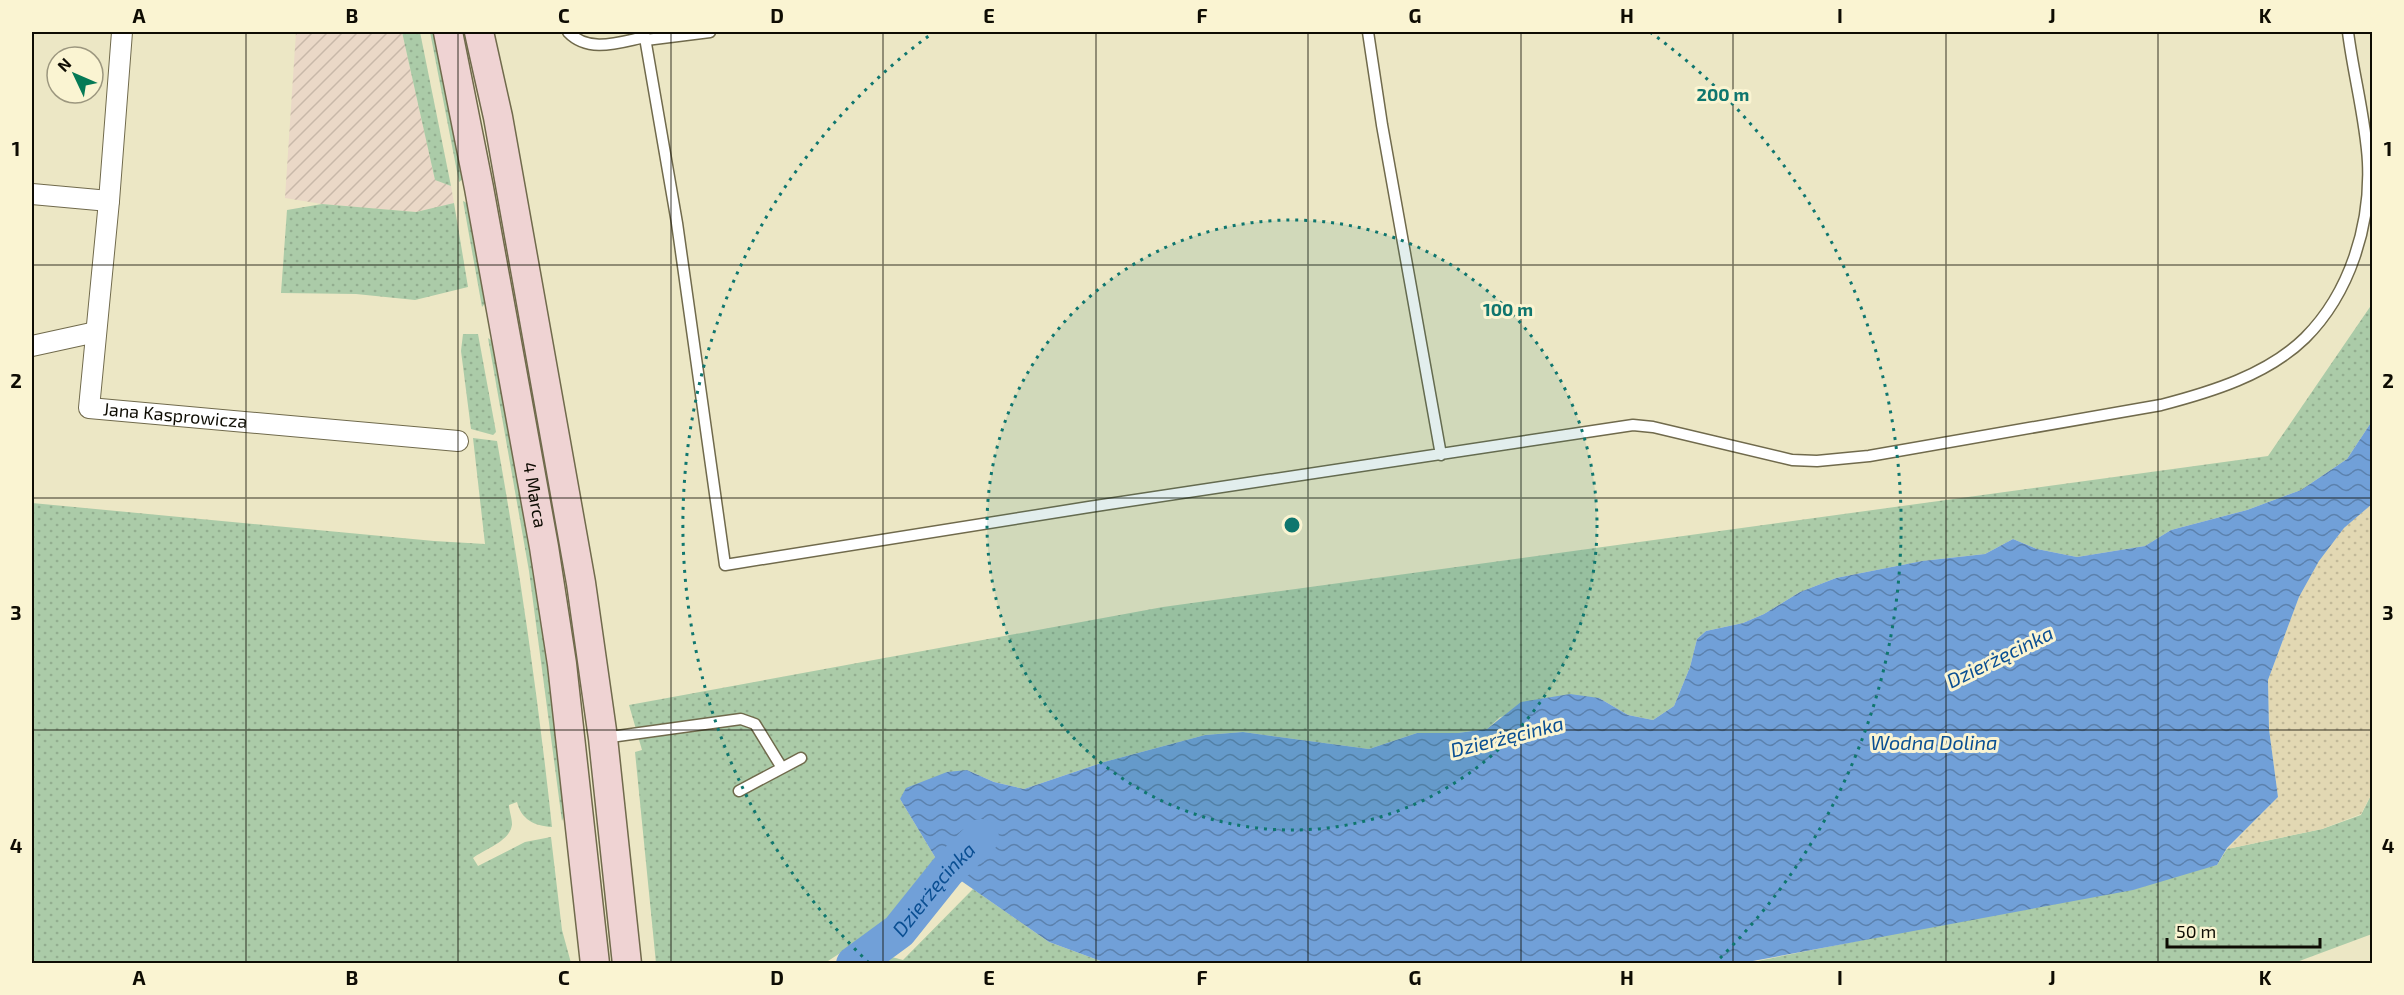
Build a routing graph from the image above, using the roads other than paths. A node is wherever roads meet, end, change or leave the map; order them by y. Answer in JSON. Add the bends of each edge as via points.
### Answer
{"nodes":[{"id":1,"x":122,"y":32,"type":"edge"},
{"id":2,"x":448,"y":32,"type":"edge"},
{"id":3,"x":479,"y":32,"type":"edge"},
{"id":4,"x":568,"y":32,"type":"edge"},
{"id":5,"x":710,"y":32,"type":"edge"},
{"id":6,"x":1368,"y":32,"type":"edge"},
{"id":7,"x":2348,"y":32,"type":"edge"},
{"id":8,"x":645,"y":36,"type":"edge"},
{"id":9,"x":32,"y":194,"type":"edge"},
{"id":10,"x":109,"y":201,"type":"junction"},
{"id":11,"x":96,"y":332,"type":"junction"},
{"id":12,"x":32,"y":346,"type":"edge"},
{"id":13,"x":458,"y":441,"type":"dead end"},
{"id":14,"x":1441,"y":455,"type":"junction"},
{"id":15,"x":603,"y":738,"type":"junction"},
{"id":16,"x":801,"y":758,"type":"dead end"},
{"id":17,"x":782,"y":768,"type":"junction"},
{"id":18,"x":739,"y":791,"type":"dead end"},
{"id":19,"x":595,"y":963,"type":"edge"},
{"id":20,"x":627,"y":963,"type":"edge"}],
"edges":[{"from":1,"to":10,"type":"street","name":"Jana Kasprowicza"},
{"from":2,"to":19,"type":"main road","name":"4 Marca","via":[[546,557],[567,705]]},
{"from":3,"to":15,"type":"main road","name":"4 Marca","via":[[569,508]]},
{"from":4,"to":8,"type":"lane","via":[[594,45]]},
{"from":5,"to":8,"type":"lane"},
{"from":6,"to":14,"type":"lane"},
{"from":7,"to":14,"type":"lane","via":[[2368,161],[2363,230],[2350,271],[2303,339],[2280,357],[2231,384],[2161,405],[1869,456],[1817,461],[1792,460],[1633,425]]},
{"from":8,"to":14,"type":"lane","via":[[677,223],[725,566]]},
{"from":9,"to":10,"type":"street"},
{"from":10,"to":11,"type":"street","name":"Jana Kasprowicza"},
{"from":11,"to":12,"type":"street"},
{"from":11,"to":13,"type":"street","name":"Jana Kasprowicza","via":[[89,408]]},
{"from":15,"to":17,"type":"lane","via":[[741,719],[755,724]]},
{"from":15,"to":20,"type":"main road","name":"4 Marca"},
{"from":16,"to":17,"type":"lane"},
{"from":17,"to":18,"type":"lane"}]}
